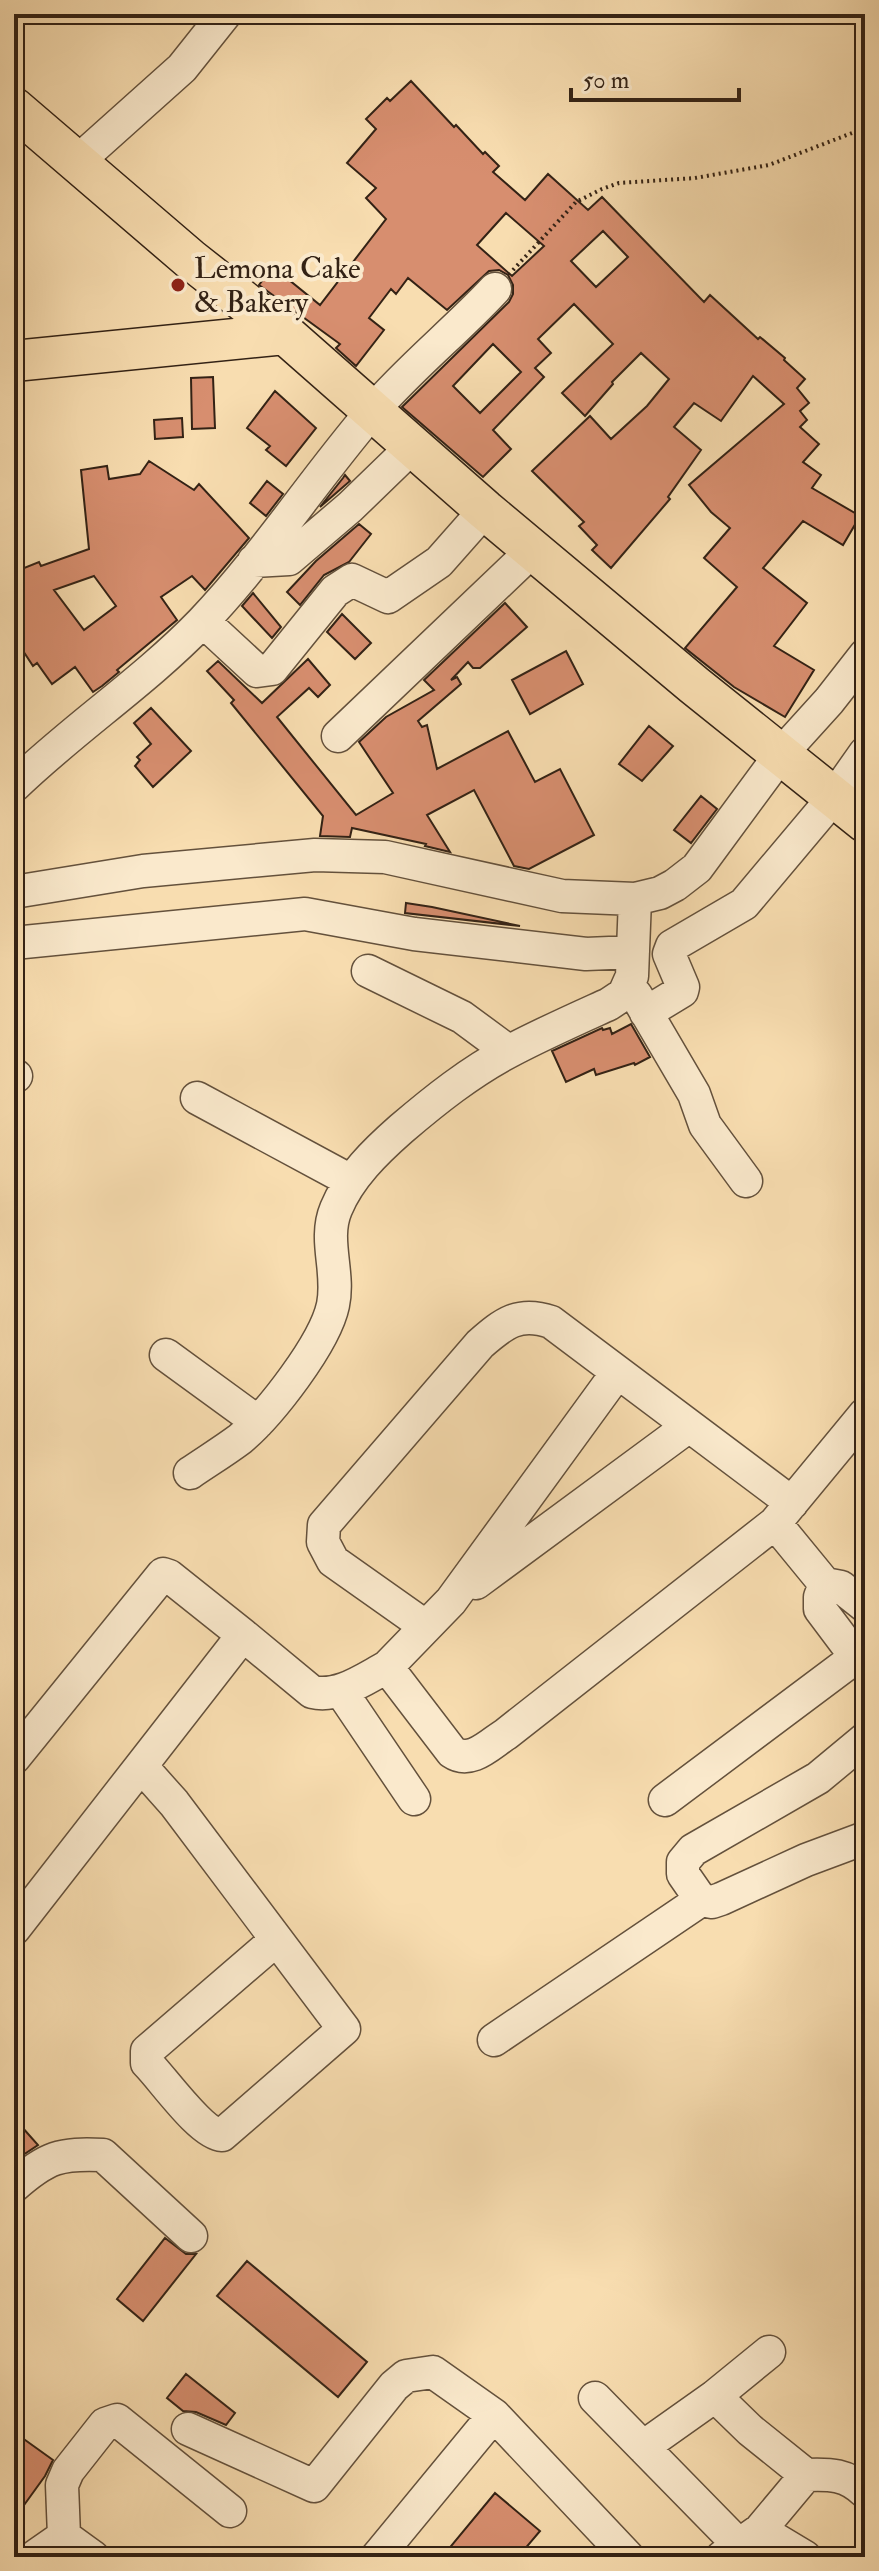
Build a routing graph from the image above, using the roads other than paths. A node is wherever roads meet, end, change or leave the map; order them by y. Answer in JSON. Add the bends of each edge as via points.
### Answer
{"nodes":[{"id":1,"x":225,"y":14,"type":"edge"},
{"id":2,"x":14,"y":108,"type":"edge"},
{"id":3,"x":77,"y":162,"type":"junction"},
{"id":4,"x":495,"y":289,"type":"road end"},
{"id":5,"x":285,"y":334,"type":"junction"},
{"id":6,"x":14,"y":361,"type":"edge"},
{"id":7,"x":373,"y":410,"type":"junction"},
{"id":8,"x":412,"y":447,"type":"junction"},
{"id":9,"x":485,"y":510,"type":"junction"},
{"id":10,"x":533,"y":550,"type":"junction"},
{"id":11,"x":254,"y":561,"type":"junction"},
{"id":12,"x":203,"y":621,"type":"junction"},
{"id":13,"x":865,"y":655,"type":"edge"},
{"id":14,"x":338,"y":736,"type":"dead end"},
{"id":15,"x":865,"y":753,"type":"edge"},
{"id":16,"x":783,"y":756,"type":"junction"},
{"id":17,"x":14,"y":786,"type":"edge"},
{"id":18,"x":830,"y":794,"type":"junction"},
{"id":19,"x":865,"y":822,"type":"edge"},
{"id":20,"x":14,"y":892,"type":"edge"},
{"id":21,"x":634,"y":927,"type":"junction"},
{"id":22,"x":14,"y":943,"type":"edge"},
{"id":23,"x":368,"y":971,"type":"dead end"},
{"id":24,"x":630,"y":985,"type":"junction"},
{"id":25,"x":646,"y":1013,"type":"junction"},
{"id":26,"x":508,"y":1051,"type":"junction"},
{"id":27,"x":197,"y":1098,"type":"dead end"},
{"id":28,"x":351,"y":1181,"type":"junction"},
{"id":29,"x":746,"y":1181,"type":"dead end"},
{"id":30,"x":166,"y":1355,"type":"dead end"},
{"id":31,"x":617,"y":1373,"type":"junction"},
{"id":32,"x":865,"y":1414,"type":"edge"},
{"id":33,"x":258,"y":1422,"type":"junction"},
{"id":34,"x":689,"y":1426,"type":"junction"},
{"id":35,"x":190,"y":1473,"type":"dead end"},
{"id":36,"x":783,"y":1513,"type":"junction"},
{"id":37,"x":825,"y":1584,"type":"junction"},
{"id":38,"x":451,"y":1601,"type":"junction"},
{"id":39,"x":865,"y":1606,"type":"edge"},
{"id":40,"x":425,"y":1626,"type":"junction"},
{"id":41,"x":243,"y":1635,"type":"junction"},
{"id":42,"x":860,"y":1658,"type":"edge"},
{"id":43,"x":387,"y":1667,"type":"junction"},
{"id":44,"x":341,"y":1691,"type":"junction"},
{"id":45,"x":865,"y":1739,"type":"edge"},
{"id":46,"x":14,"y":1758,"type":"edge"},
{"id":47,"x":141,"y":1766,"type":"junction"},
{"id":48,"x":414,"y":1799,"type":"dead end"},
{"id":49,"x":665,"y":1800,"type":"dead end"},
{"id":50,"x":865,"y":1838,"type":"edge"},
{"id":51,"x":701,"y":1900,"type":"junction"},
{"id":52,"x":14,"y":1929,"type":"edge"},
{"id":53,"x":276,"y":1940,"type":"junction"},
{"id":54,"x":494,"y":2040,"type":"dead end"},
{"id":55,"x":14,"y":2186,"type":"edge"},
{"id":56,"x":191,"y":2236,"type":"dead end"},
{"id":57,"x":769,"y":2352,"type":"dead end"},
{"id":58,"x":715,"y":2396,"type":"junction"},
{"id":59,"x":595,"y":2398,"type":"dead end"},
{"id":60,"x":494,"y":2415,"type":"junction"},
{"id":61,"x":188,"y":2429,"type":"dead end"},
{"id":62,"x":643,"y":2447,"type":"junction"},
{"id":63,"x":806,"y":2475,"type":"junction"},
{"id":64,"x":865,"y":2492,"type":"edge"},
{"id":65,"x":230,"y":2511,"type":"dead end"},
{"id":66,"x":64,"y":2536,"type":"junction"},
{"id":67,"x":740,"y":2544,"type":"edge"},
{"id":68,"x":34,"y":2557,"type":"edge"},
{"id":69,"x":93,"y":2557,"type":"edge"},
{"id":70,"x":377,"y":2557,"type":"edge"},
{"id":71,"x":628,"y":2557,"type":"edge"},
{"id":72,"x":805,"y":2557,"type":"edge"}],
"edges":[{"from":1,"to":3,"type":"street","via":[[182,68]]},
{"from":2,"to":3,"type":"main road"},
{"from":3,"to":5,"type":"main road"},
{"from":4,"to":7,"type":"street"},
{"from":5,"to":6,"type":"main road"},
{"from":5,"to":7,"type":"main road"},
{"from":7,"to":8,"type":"main road"},
{"from":7,"to":11,"type":"street"},
{"from":8,"to":9,"type":"main road"},
{"from":8,"to":11,"type":"street","via":[[289,559]]},
{"from":9,"to":10,"type":"main road"},
{"from":9,"to":12,"type":"street","via":[[439,562],[388,597],[352,580],[335,591],[272,669],[257,671]]},
{"from":10,"to":14,"type":"street"},
{"from":10,"to":16,"type":"main road"},
{"from":11,"to":12,"type":"street"},
{"from":12,"to":17,"type":"street"},
{"from":13,"to":16,"type":"street"},
{"from":15,"to":18,"type":"street"},
{"from":16,"to":18,"type":"main road"},
{"from":16,"to":21,"type":"street","via":[[697,868],[668,889]]},
{"from":18,"to":19,"type":"main road"},
{"from":18,"to":25,"type":"street","via":[[744,904],[672,946],[669,954],[682,991]]},
{"from":20,"to":21,"type":"street","via":[[143,871],[315,855],[385,857],[562,896]]},
{"from":21,"to":22,"type":"street","via":[[586,954],[414,934],[305,914]]},
{"from":21,"to":24,"type":"street"},
{"from":23,"to":26,"type":"street","via":[[462,1017]]},
{"from":24,"to":25,"type":"street"},
{"from":24,"to":26,"type":"street","via":[[609,1004]]},
{"from":25,"to":29,"type":"street","via":[[694,1094],[705,1125]]},
{"from":26,"to":28,"type":"street","via":[[440,1096]]},
{"from":27,"to":28,"type":"street"},
{"from":28,"to":33,"type":"street","via":[[335,1210],[330,1238],[336,1278],[333,1307],[318,1343]]},
{"from":30,"to":33,"type":"street"},
{"from":31,"to":34,"type":"street"},
{"from":31,"to":38,"type":"street"},
{"from":31,"to":40,"type":"street","via":[[551,1322],[521,1317],[498,1328],[324,1525],[323,1542],[333,1561]]},
{"from":32,"to":36,"type":"street"},
{"from":33,"to":35,"type":"street"},
{"from":34,"to":36,"type":"street"},
{"from":34,"to":38,"type":"street"},
{"from":36,"to":37,"type":"street"},
{"from":36,"to":43,"type":"street","via":[[470,1757],[452,1752]]},
{"from":37,"to":39,"type":"street","via":[[841,1587]]},
{"from":37,"to":42,"type":"street","via":[[820,1609]]},
{"from":38,"to":40,"type":"street"},
{"from":40,"to":43,"type":"street"},
{"from":41,"to":44,"type":"street","via":[[312,1692]]},
{"from":41,"to":46,"type":"street","via":[[163,1574]]},
{"from":41,"to":47,"type":"street"},
{"from":42,"to":49,"type":"street"},
{"from":43,"to":44,"type":"street"},
{"from":44,"to":48,"type":"street"},
{"from":45,"to":51,"type":"street","via":[[818,1778],[693,1850],[683,1862],[683,1874]]},
{"from":47,"to":52,"type":"street"},
{"from":47,"to":53,"type":"street"},
{"from":50,"to":51,"type":"street","via":[[721,1899]]},
{"from":51,"to":54,"type":"street"},
{"from":53,"to":53,"type":"street","via":[[344,2029],[216,2136],[147,2063],[147,2051]]},
{"from":55,"to":56,"type":"street","via":[[37,2166],[68,2154],[103,2155]]},
{"from":57,"to":58,"type":"street"},
{"from":58,"to":62,"type":"street"},
{"from":58,"to":63,"type":"street"},
{"from":59,"to":62,"type":"street"},
{"from":60,"to":61,"type":"street","via":[[433,2372],[406,2376],[314,2486]]},
{"from":60,"to":70,"type":"street"},
{"from":60,"to":71,"type":"street"},
{"from":62,"to":67,"type":"street"},
{"from":63,"to":64,"type":"street","via":[[846,2477]]},
{"from":63,"to":67,"type":"street"},
{"from":65,"to":66,"type":"street","via":[[117,2420],[105,2424],[68,2471],[62,2485]]},
{"from":66,"to":68,"type":"street"},
{"from":66,"to":69,"type":"street"},
{"from":67,"to":72,"type":"street"}]}
